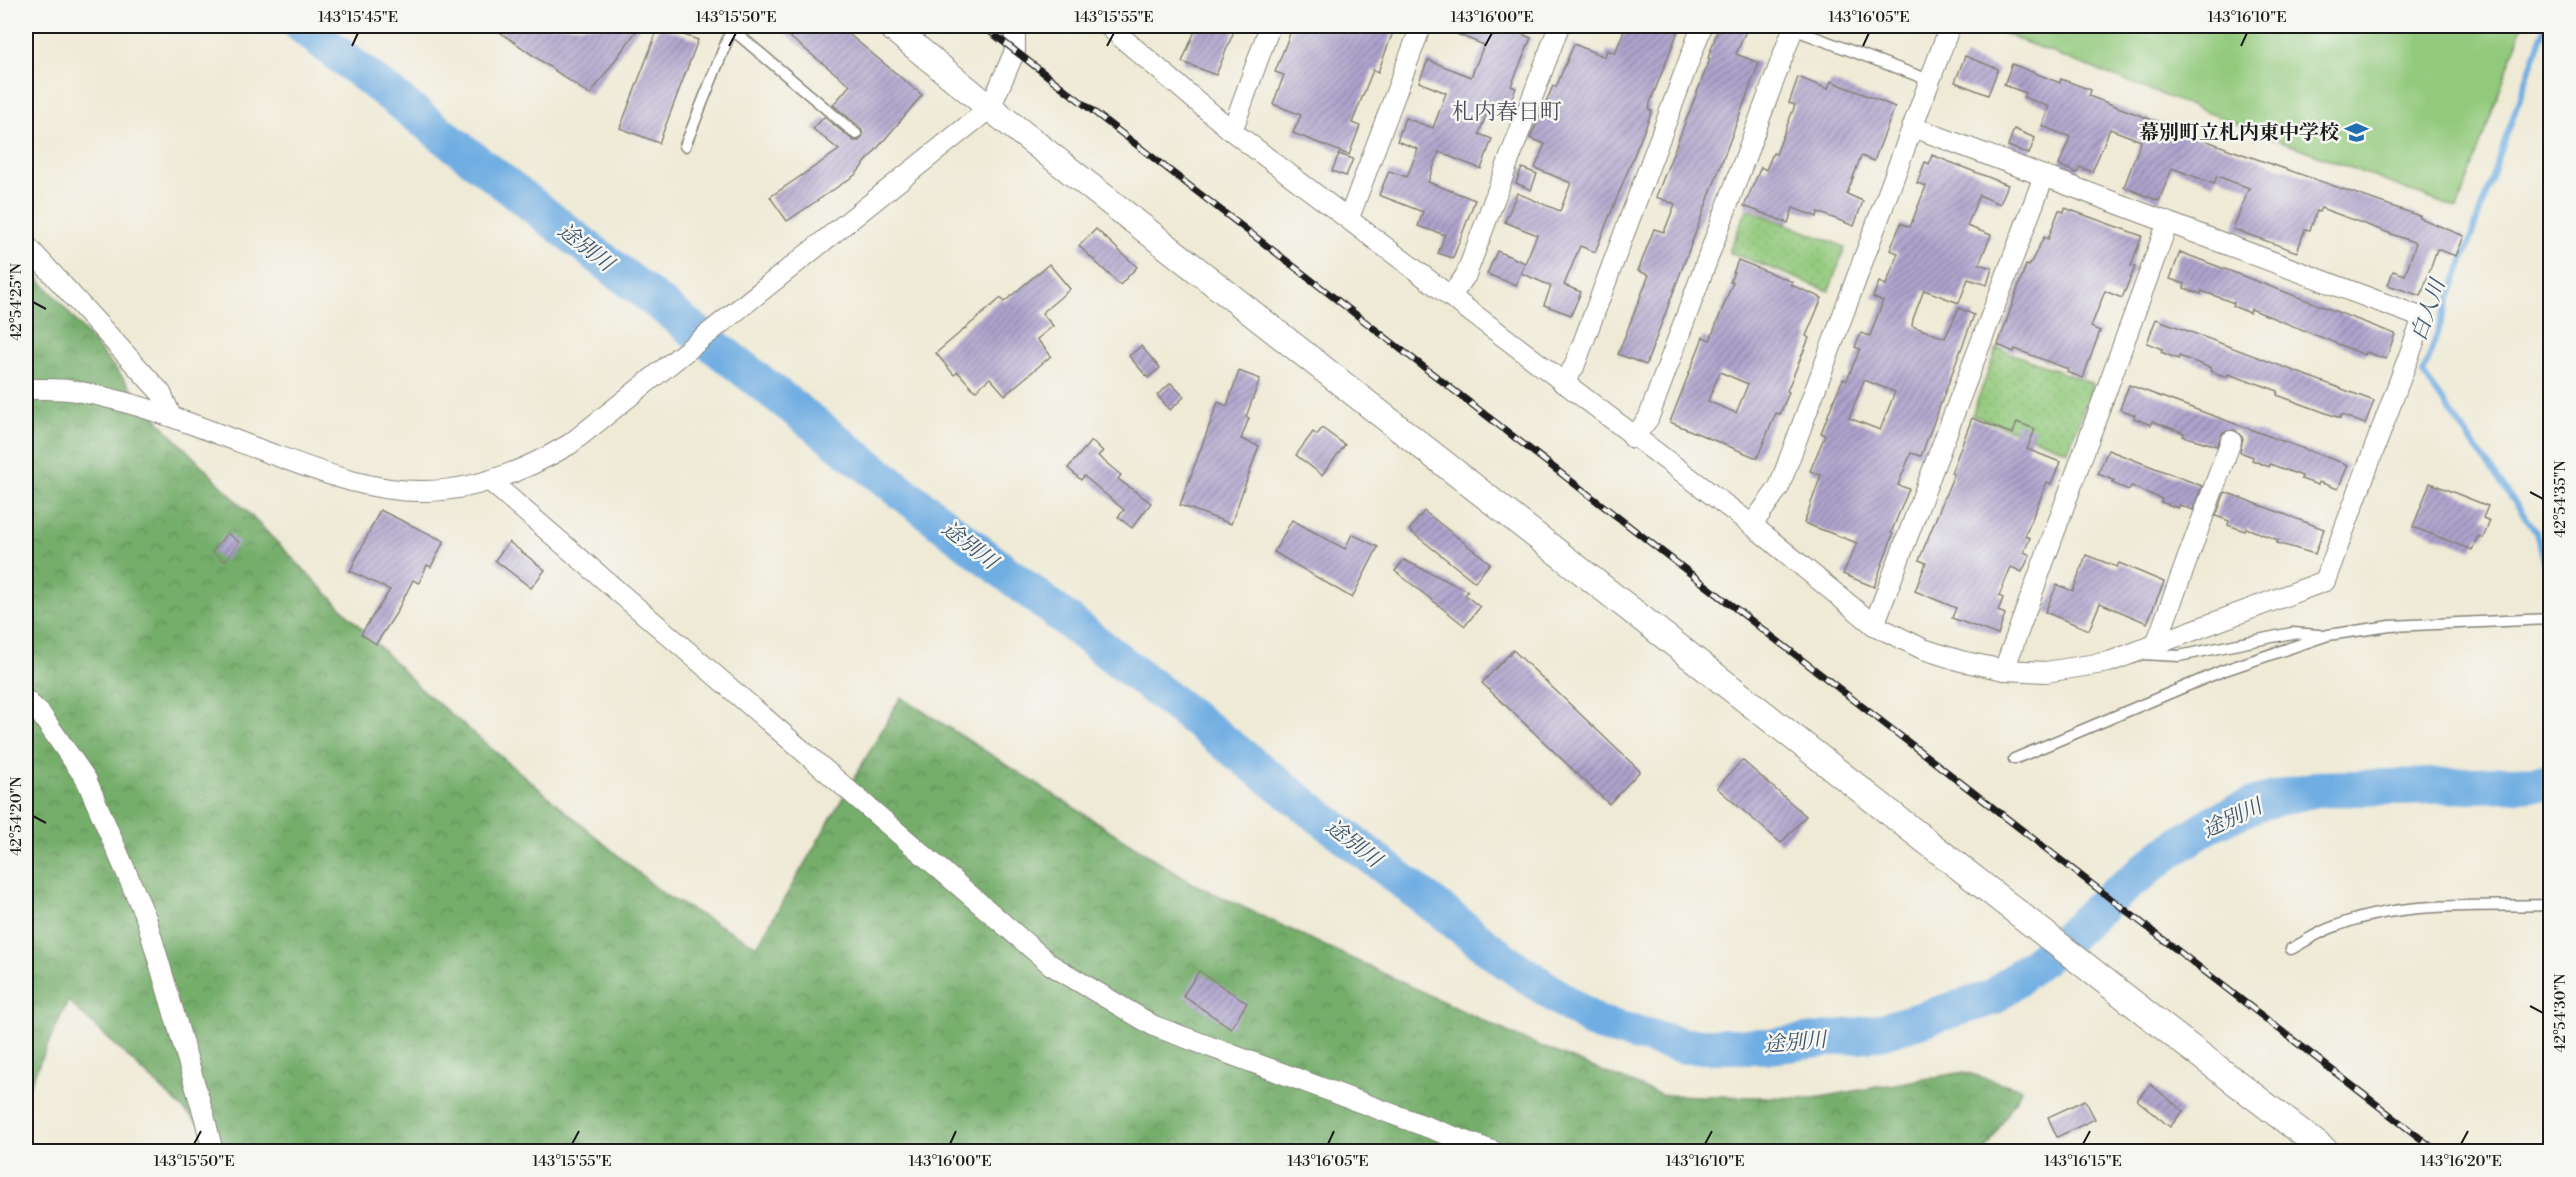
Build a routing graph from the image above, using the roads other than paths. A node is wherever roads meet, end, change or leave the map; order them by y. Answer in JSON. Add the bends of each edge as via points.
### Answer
{"nodes":[{"id":1,"x":890,"y":26,"type":"edge"},
{"id":2,"x":1015,"y":26,"type":"edge"},
{"id":3,"x":1108,"y":26,"type":"edge"},
{"id":4,"x":1270,"y":26,"type":"edge"},
{"id":5,"x":1421,"y":26,"type":"edge"},
{"id":6,"x":1559,"y":26,"type":"edge"},
{"id":7,"x":1702,"y":26,"type":"edge"},
{"id":8,"x":1950,"y":26,"type":"edge"},
{"id":9,"x":730,"y":27,"type":"edge"},
{"id":10,"x":1794,"y":27,"type":"edge"},
{"id":11,"x":1921,"y":77,"type":"dead end"},
{"id":12,"x":990,"y":108,"type":"junction"},
{"id":13,"x":1913,"y":127,"type":"junction"},
{"id":14,"x":1232,"y":131,"type":"junction"},
{"id":15,"x":856,"y":134,"type":"dead end"},
{"id":16,"x":685,"y":146,"type":"dead end"},
{"id":17,"x":2044,"y":176,"type":"junction"},
{"id":18,"x":1348,"y":218,"type":"junction"},
{"id":19,"x":2168,"y":222,"type":"junction"},
{"id":20,"x":26,"y":245,"type":"edge"},
{"id":21,"x":1450,"y":297,"type":"junction"},
{"id":22,"x":1563,"y":382,"type":"junction"},
{"id":23,"x":26,"y":389,"type":"edge"},
{"id":24,"x":171,"y":416,"type":"junction"},
{"id":25,"x":1633,"y":438,"type":"junction"},
{"id":26,"x":2231,"y":441,"type":"dead end"},
{"id":27,"x":490,"y":481,"type":"junction"},
{"id":28,"x":1752,"y":525,"type":"junction"},
{"id":29,"x":2550,"y":619,"type":"edge"},
{"id":30,"x":1875,"y":625,"type":"junction"},
{"id":31,"x":2328,"y":635,"type":"junction"},
{"id":32,"x":2156,"y":644,"type":"junction"},
{"id":33,"x":2132,"y":653,"type":"junction"},
{"id":34,"x":2004,"y":670,"type":"junction"},
{"id":35,"x":26,"y":700,"type":"edge"},
{"id":36,"x":2014,"y":759,"type":"dead end"},
{"id":37,"x":2550,"y":905,"type":"edge"},
{"id":38,"x":2291,"y":949,"type":"dead end"},
{"id":39,"x":213,"y":1152,"type":"edge"},
{"id":40,"x":1495,"y":1152,"type":"edge"},
{"id":41,"x":2327,"y":1152,"type":"edge"}],
"edges":[{"from":1,"to":12,"type":"street"},
{"from":2,"to":12,"type":"street","via":[[1015,51]]},
{"from":3,"to":14,"type":"street"},
{"from":4,"to":14,"type":"street"},
{"from":5,"to":18,"type":"street"},
{"from":6,"to":21,"type":"street","via":[[1466,275]]},
{"from":7,"to":22,"type":"street","via":[[1574,367]]},
{"from":8,"to":13,"type":"street"},
{"from":9,"to":15,"type":"lane"},
{"from":9,"to":16,"type":"lane"},
{"from":10,"to":11,"type":"lane"},
{"from":10,"to":25,"type":"street","via":[[1648,419]]},
{"from":12,"to":27,"type":"street","via":[[562,449],[538,463]]},
{"from":12,"to":41,"type":"street"},
{"from":13,"to":17,"type":"street"},
{"from":13,"to":28,"type":"street","via":[[1779,486]]},
{"from":14,"to":18,"type":"street"},
{"from":17,"to":19,"type":"street"},
{"from":17,"to":30,"type":"street"},
{"from":18,"to":21,"type":"street"},
{"from":19,"to":32,"type":"street","via":[[2423,318],[2325,581]]},
{"from":19,"to":34,"type":"street"},
{"from":20,"to":24,"type":"street","via":[[161,393]]},
{"from":21,"to":22,"type":"street"},
{"from":22,"to":25,"type":"street"},
{"from":23,"to":24,"type":"street","via":[[74,391]]},
{"from":24,"to":27,"type":"street","via":[[327,474],[382,488],[425,492]]},
{"from":25,"to":28,"type":"street"},
{"from":26,"to":32,"type":"street"},
{"from":27,"to":40,"type":"street","via":[[1051,965],[1154,1026]]},
{"from":28,"to":30,"type":"street"},
{"from":29,"to":31,"type":"lane","via":[[2391,626]]},
{"from":30,"to":34,"type":"street","via":[[1923,649]]},
{"from":31,"to":33,"type":"lane","via":[[2292,633],[2179,656]]},
{"from":31,"to":36,"type":"lane","via":[[2222,671]]},
{"from":32,"to":33,"type":"street"},
{"from":33,"to":34,"type":"street","via":[[2109,662],[2046,672]]},
{"from":35,"to":39,"type":"street","via":[[40,713],[86,779],[146,918]]},
{"from":37,"to":38,"type":"lane","via":[[2387,912],[2335,926]]}]}
